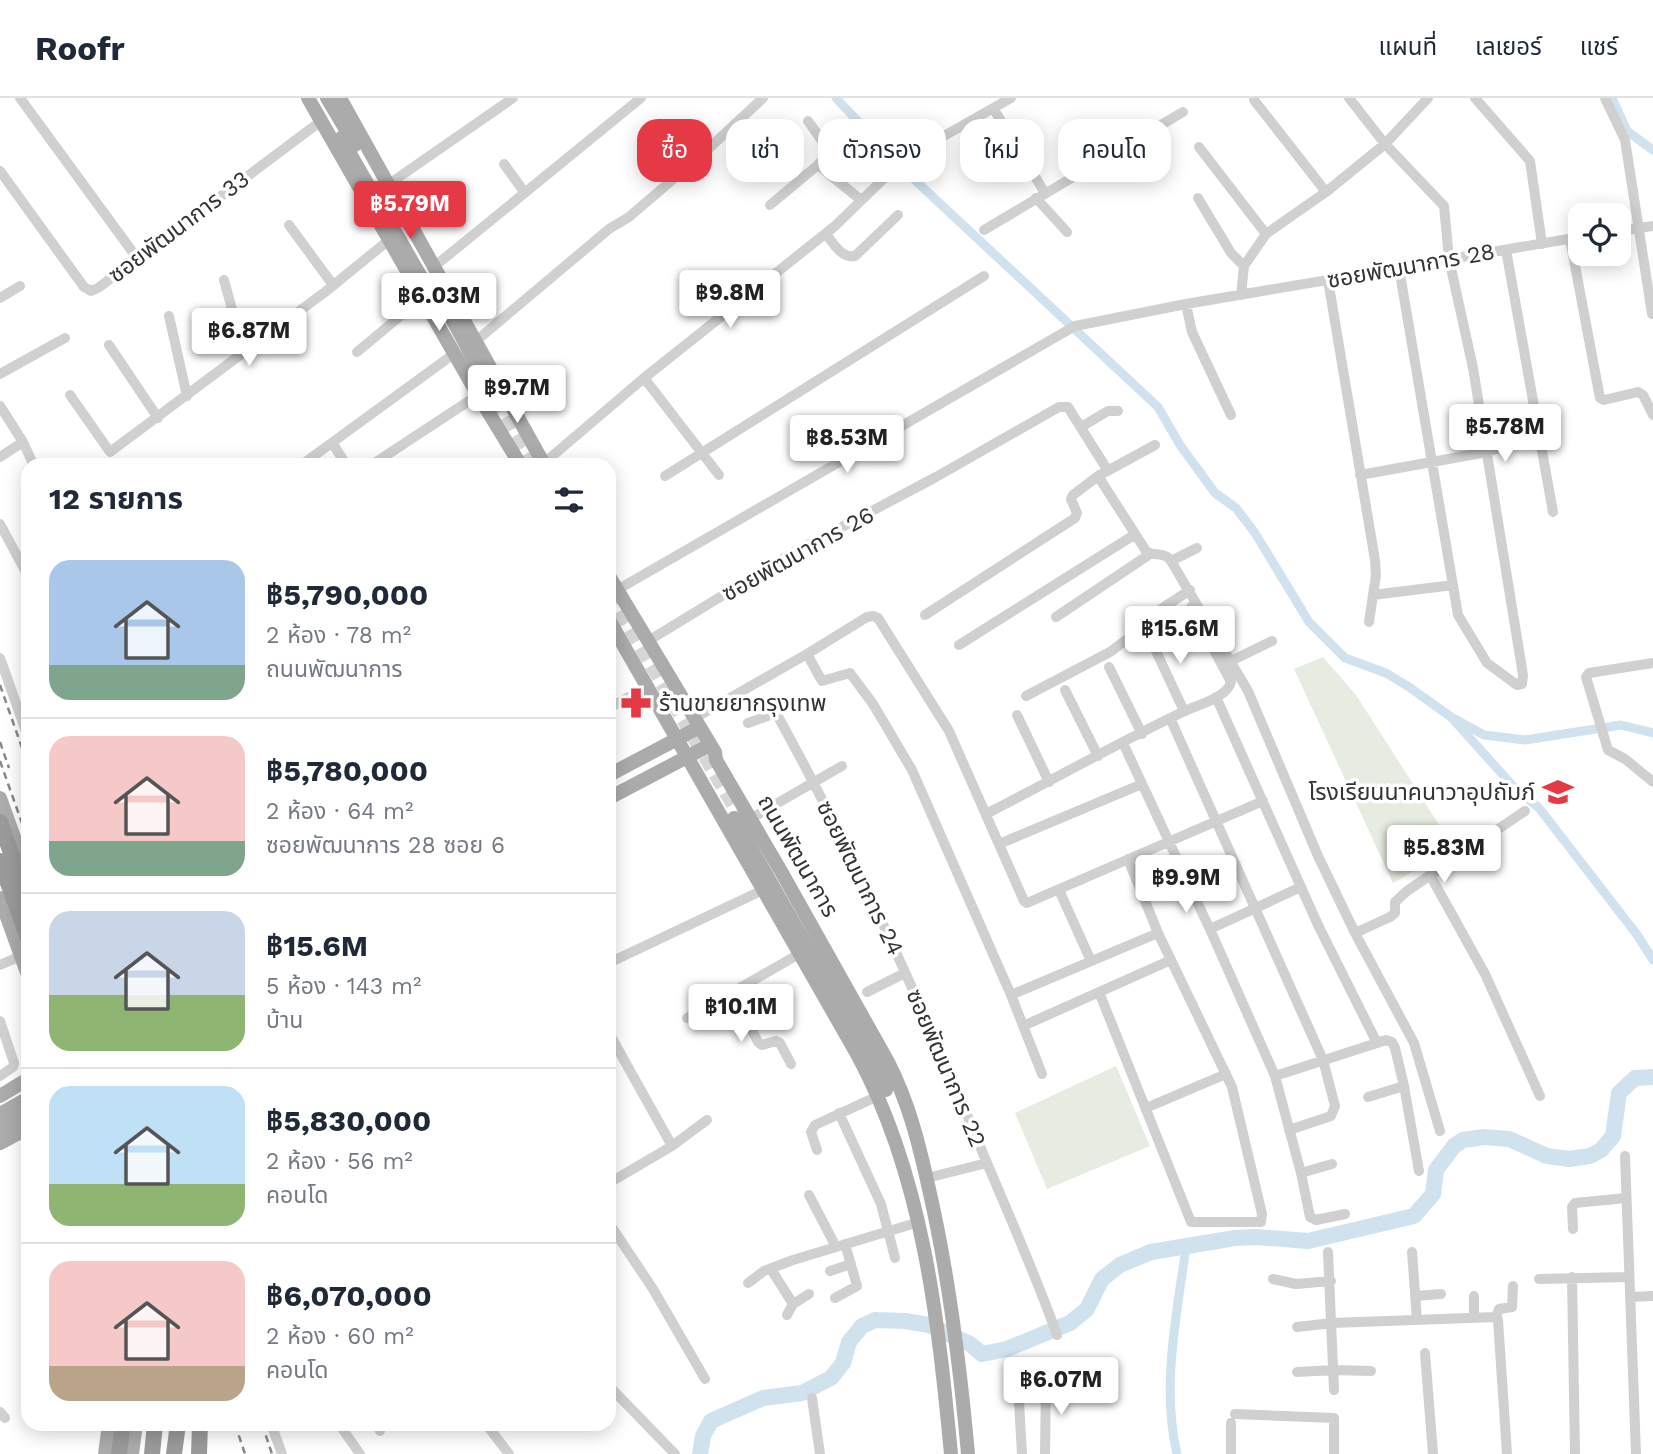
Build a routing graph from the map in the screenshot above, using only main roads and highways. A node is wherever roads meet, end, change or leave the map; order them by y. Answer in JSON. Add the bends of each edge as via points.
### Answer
{"nodes":[{"id":1,"x":308,"y":98,"type":"edge"},
{"id":2,"x":318,"y":98,"type":"edge"},
{"id":3,"x":327,"y":98,"type":"edge"},
{"id":4,"x":340,"y":98,"type":"edge"},
{"id":5,"x":491,"y":399,"type":"junction"},
{"id":6,"x":517,"y":458,"type":"edge"},
{"id":7,"x":540,"y":458,"type":"edge"},
{"id":8,"x":616,"y":588,"type":"edge"},
{"id":9,"x":616,"y":632,"type":"edge"},
{"id":10,"x":696,"y":723,"type":"junction"},
{"id":11,"x":677,"y":740,"type":"junction"},
{"id":12,"x":708,"y":746,"type":"junction"},
{"id":13,"x":687,"y":757,"type":"junction"},
{"id":14,"x":716,"y":760,"type":"junction"},
{"id":15,"x":616,"y":771,"type":"edge"},
{"id":16,"x":616,"y":794,"type":"edge"},
{"id":17,"x":0,"y":798,"type":"edge"},
{"id":18,"x":739,"y":817,"type":"junction"},
{"id":19,"x":0,"y":822,"type":"edge"},
{"id":20,"x":21,"y":856,"type":"edge"},
{"id":21,"x":0,"y":861,"type":"edge"},
{"id":22,"x":0,"y":877,"type":"edge"},
{"id":23,"x":21,"y":881,"type":"edge"},
{"id":24,"x":0,"y":898,"type":"edge"},
{"id":25,"x":21,"y":918,"type":"edge"},
{"id":26,"x":21,"y":921,"type":"edge"},
{"id":27,"x":21,"y":956,"type":"edge"},
{"id":28,"x":21,"y":1089,"type":"edge"},
{"id":29,"x":21,"y":1092,"type":"edge"},
{"id":30,"x":0,"y":1096,"type":"edge"},
{"id":31,"x":0,"y":1114,"type":"edge"},
{"id":32,"x":21,"y":1116,"type":"edge"},
{"id":33,"x":0,"y":1128,"type":"edge"},
{"id":34,"x":21,"y":1132,"type":"edge"},
{"id":35,"x":0,"y":1143,"type":"edge"},
{"id":36,"x":918,"y":1216,"type":"junction"},
{"id":37,"x":107,"y":1431,"type":"edge"},
{"id":38,"x":122,"y":1431,"type":"edge"},
{"id":39,"x":135,"y":1431,"type":"edge"},
{"id":40,"x":154,"y":1431,"type":"edge"},
{"id":41,"x":177,"y":1431,"type":"edge"},
{"id":42,"x":201,"y":1431,"type":"edge"},
{"id":43,"x":105,"y":1454,"type":"edge"},
{"id":44,"x":119,"y":1454,"type":"edge"},
{"id":45,"x":132,"y":1454,"type":"edge"},
{"id":46,"x":152,"y":1454,"type":"edge"},
{"id":47,"x":174,"y":1454,"type":"edge"},
{"id":48,"x":199,"y":1454,"type":"edge"},
{"id":49,"x":951,"y":1454,"type":"edge"},
{"id":50,"x":968,"y":1454,"type":"edge"}],
"edges":[{"from":1,"to":5,"type":"main road","via":[[454,353]]},
{"from":2,"to":5,"type":"main road"},
{"from":3,"to":5,"type":"main road","via":[[415,250]]},
{"from":4,"to":5,"type":"main road","via":[[476,341]]},
{"from":5,"to":6,"type":"main road"},
{"from":5,"to":7,"type":"main road"},
{"from":8,"to":10,"type":"main road"},
{"from":9,"to":11,"type":"main road","name":"ถนนพัฒนาการ"},
{"from":10,"to":11,"type":"main road"},
{"from":10,"to":12,"type":"main road"},
{"from":10,"to":14,"type":"main road","name":"ถนนพัฒนาการ"},
{"from":11,"to":13,"type":"main road","name":"ถนนพัฒนาการ"},
{"from":11,"to":15,"type":"main road"},
{"from":12,"to":13,"type":"main road"},
{"from":12,"to":14,"type":"main road"},
{"from":13,"to":16,"type":"main road"},
{"from":13,"to":18,"type":"main road","name":"ถนนพัฒนาการ"},
{"from":14,"to":18,"type":"main road","name":"ถนนพัฒนาการ"},
{"from":17,"to":20,"type":"main road"},
{"from":18,"to":36,"type":"main road","name":"ถนนพัฒนาการ","via":[[763,890],[878,1096]]},
{"from":18,"to":36,"type":"main road","name":"ถนนพัฒนาการ","via":[[878,1073],[901,1134]]},
{"from":18,"to":50,"type":"main road","name":"ถนนพัฒนาการ","via":[[885,1069],[905,1112],[926,1174],[944,1261]]},
{"from":19,"to":23,"type":"highway"},
{"from":21,"to":25,"type":"highway"},
{"from":22,"to":26,"type":"highway"},
{"from":24,"to":27,"type":"main road"},
{"from":28,"to":30,"type":"main road"},
{"from":29,"to":31,"type":"main road"},
{"from":32,"to":33,"type":"main road"},
{"from":34,"to":35,"type":"main road"},
{"from":36,"to":49,"type":"main road","name":"ถนนพัฒนาการ"},
{"from":37,"to":43,"type":"main road"},
{"from":38,"to":44,"type":"highway"},
{"from":39,"to":45,"type":"main road"},
{"from":40,"to":46,"type":"highway"},
{"from":41,"to":47,"type":"highway"},
{"from":42,"to":48,"type":"highway"}]}
